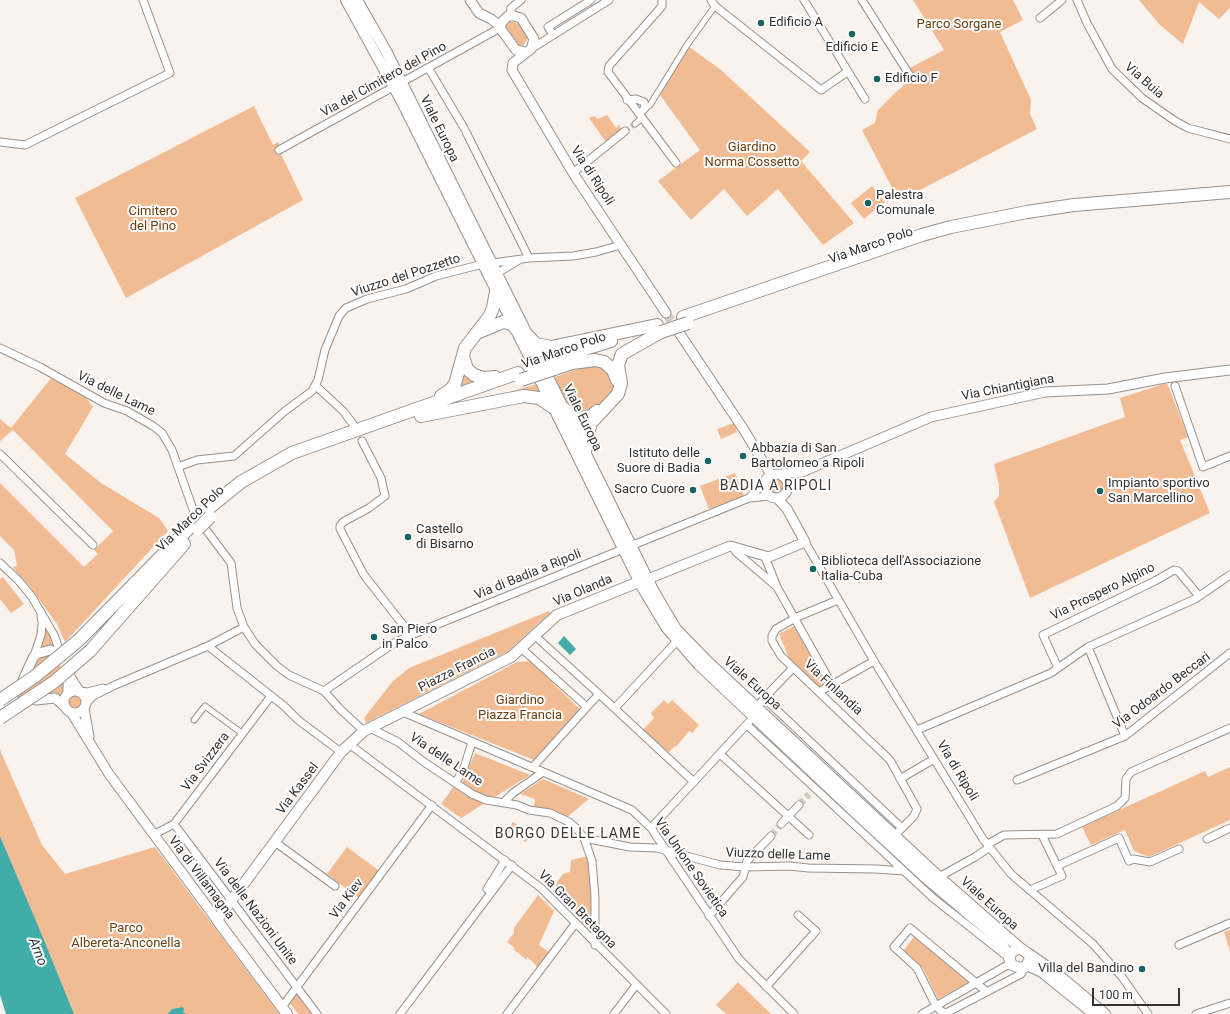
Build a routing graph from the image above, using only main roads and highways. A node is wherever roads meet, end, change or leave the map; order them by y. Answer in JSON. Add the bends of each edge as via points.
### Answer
{"nodes":[{"id":1,"x":346,"y":0,"type":"edge"},
{"id":2,"x":357,"y":0,"type":"edge"},
{"id":3,"x":398,"y":85,"type":"junction"},
{"id":4,"x":1230,"y":192,"type":"edge"},
{"id":5,"x":1230,"y":200,"type":"edge"},
{"id":6,"x":487,"y":264,"type":"junction"},
{"id":7,"x":496,"y":291,"type":"junction"},
{"id":8,"x":685,"y":320,"type":"junction"},
{"id":9,"x":659,"y":328,"type":"junction"},
{"id":10,"x":478,"y":332,"type":"junction"},
{"id":11,"x":521,"y":332,"type":"junction"},
{"id":12,"x":463,"y":352,"type":"junction"},
{"id":13,"x":535,"y":359,"type":"dead end"},
{"id":14,"x":569,"y":359,"type":"junction"},
{"id":15,"x":519,"y":376,"type":"junction"},
{"id":16,"x":544,"y":378,"type":"dead end"},
{"id":17,"x":558,"y":410,"type":"junction"},
{"id":18,"x":419,"y":412,"type":"junction"},
{"id":19,"x":591,"y":423,"type":"junction"},
{"id":20,"x":571,"y":425,"type":"junction"},
{"id":21,"x":585,"y":452,"type":"junction"},
{"id":22,"x":201,"y":521,"type":"junction"},
{"id":23,"x":627,"y":547,"type":"junction"},
{"id":24,"x":643,"y":580,"type":"junction"},
{"id":25,"x":534,"y":635,"type":"joint"},
{"id":26,"x":0,"y":700,"type":"edge"},
{"id":27,"x":755,"y":711,"type":"junction"},
{"id":28,"x":0,"y":718,"type":"edge"},
{"id":29,"x":367,"y":729,"type":"joint"},
{"id":30,"x":216,"y":920,"type":"joint"},
{"id":31,"x":1023,"y":950,"type":"junction"},
{"id":32,"x":1010,"y":959,"type":"junction"},
{"id":33,"x":1026,"y":966,"type":"junction"},
{"id":34,"x":284,"y":1011,"type":"edge"},
{"id":35,"x":1094,"y":1014,"type":"edge"},
{"id":36,"x":1105,"y":1014,"type":"edge"}],
"edges":[{"from":1,"to":3,"type":"main road"},
{"from":2,"to":3,"type":"main road","via":[[383,46]]},
{"from":3,"to":6,"type":"main road","name":"Viale Europa"},
{"from":4,"to":8,"type":"highway","name":"Via Marco Polo","via":[[1074,205],[951,227],[922,235]]},
{"from":5,"to":8,"type":"highway","name":"Via Marco Polo","via":[[1072,213],[956,234]]},
{"from":6,"to":7,"type":"main road","name":"Viale Europa"},
{"from":6,"to":11,"type":"main road","name":"Viale Europa","via":[[497,276]]},
{"from":7,"to":10,"type":"highway","via":[[492,311]]},
{"from":7,"to":11,"type":"main road","name":"Viale Europa"},
{"from":8,"to":9,"type":"highway","name":"Via Marco Polo"},
{"from":9,"to":11,"type":"highway","via":[[551,347],[536,344]]},
{"from":9,"to":14,"type":"highway","name":"Via Marco Polo"},
{"from":9,"to":19,"type":"highway","via":[[622,354],[618,365],[621,383],[618,394]]},
{"from":10,"to":11,"type":"highway","via":[[502,322],[512,324]]},
{"from":10,"to":12,"type":"highway"},
{"from":11,"to":13,"type":"main road","name":"Viale Europa"},
{"from":12,"to":15,"type":"highway","via":[[467,369],[477,377]]},
{"from":12,"to":18,"type":"highway","via":[[458,378],[453,388]]},
{"from":14,"to":15,"type":"highway","name":"Via Marco Polo","bridge":true},
{"from":14,"to":17,"type":"highway","via":[[604,362],[615,374],[617,386],[608,401],[590,417],[582,418]]},
{"from":15,"to":18,"type":"highway","name":"Via Marco Polo"},
{"from":16,"to":17,"type":"main road","name":"Viale Europa"},
{"from":17,"to":18,"type":"highway","via":[[539,398],[524,396]]},
{"from":17,"to":20,"type":"highway"},
{"from":17,"to":23,"type":"main road","name":"Viale Europa"},
{"from":18,"to":22,"type":"highway","name":"Via Marco Polo","via":[[340,435],[283,458],[241,482]]},
{"from":19,"to":20,"type":"highway","via":[[581,427]]},
{"from":19,"to":21,"type":"highway"},
{"from":20,"to":21,"type":"main road","name":"Viale Europa"},
{"from":21,"to":23,"type":"main road","name":"Viale Europa"},
{"from":22,"to":26,"type":"highway","name":"Via Marco Polo","bridge":true,"via":[[79,640],[34,677]]},
{"from":22,"to":28,"type":"highway","name":"Via Marco Polo","bridge":true,"via":[[90,651],[54,682]]},
{"from":23,"to":24,"type":"main road","name":"Viale Europa"},
{"from":24,"to":25,"type":"main road","name":"Via Olanda","via":[[557,615]]},
{"from":24,"to":27,"type":"main road","name":"Viale Europa","via":[[680,633]]},
{"from":24,"to":27,"type":"main road","name":"Viale Europa","via":[[660,619],[678,641],[699,665]]},
{"from":25,"to":29,"type":"main road","name":"Piazza Francia","via":[[499,664]]},
{"from":27,"to":31,"type":"main road","name":"Viale Europa","via":[[899,831],[939,876]]},
{"from":27,"to":32,"type":"main road","name":"Viale Europa","via":[[912,865],[998,939]]},
{"from":29,"to":30,"type":"main road","name":"Via Kassel","via":[[341,752]]},
{"from":30,"to":34,"type":"main road","name":"Via di Villamagna"},
{"from":31,"to":32,"type":"main road","via":[[1014,950]]},
{"from":31,"to":33,"type":"main road","via":[[1030,958]]},
{"from":31,"to":36,"type":"main road","name":"Viale Europa","via":[[1055,972]]},
{"from":32,"to":33,"type":"main road","via":[[1018,968]]},
{"from":33,"to":35,"type":"main road","via":[[1039,970]]}]}
